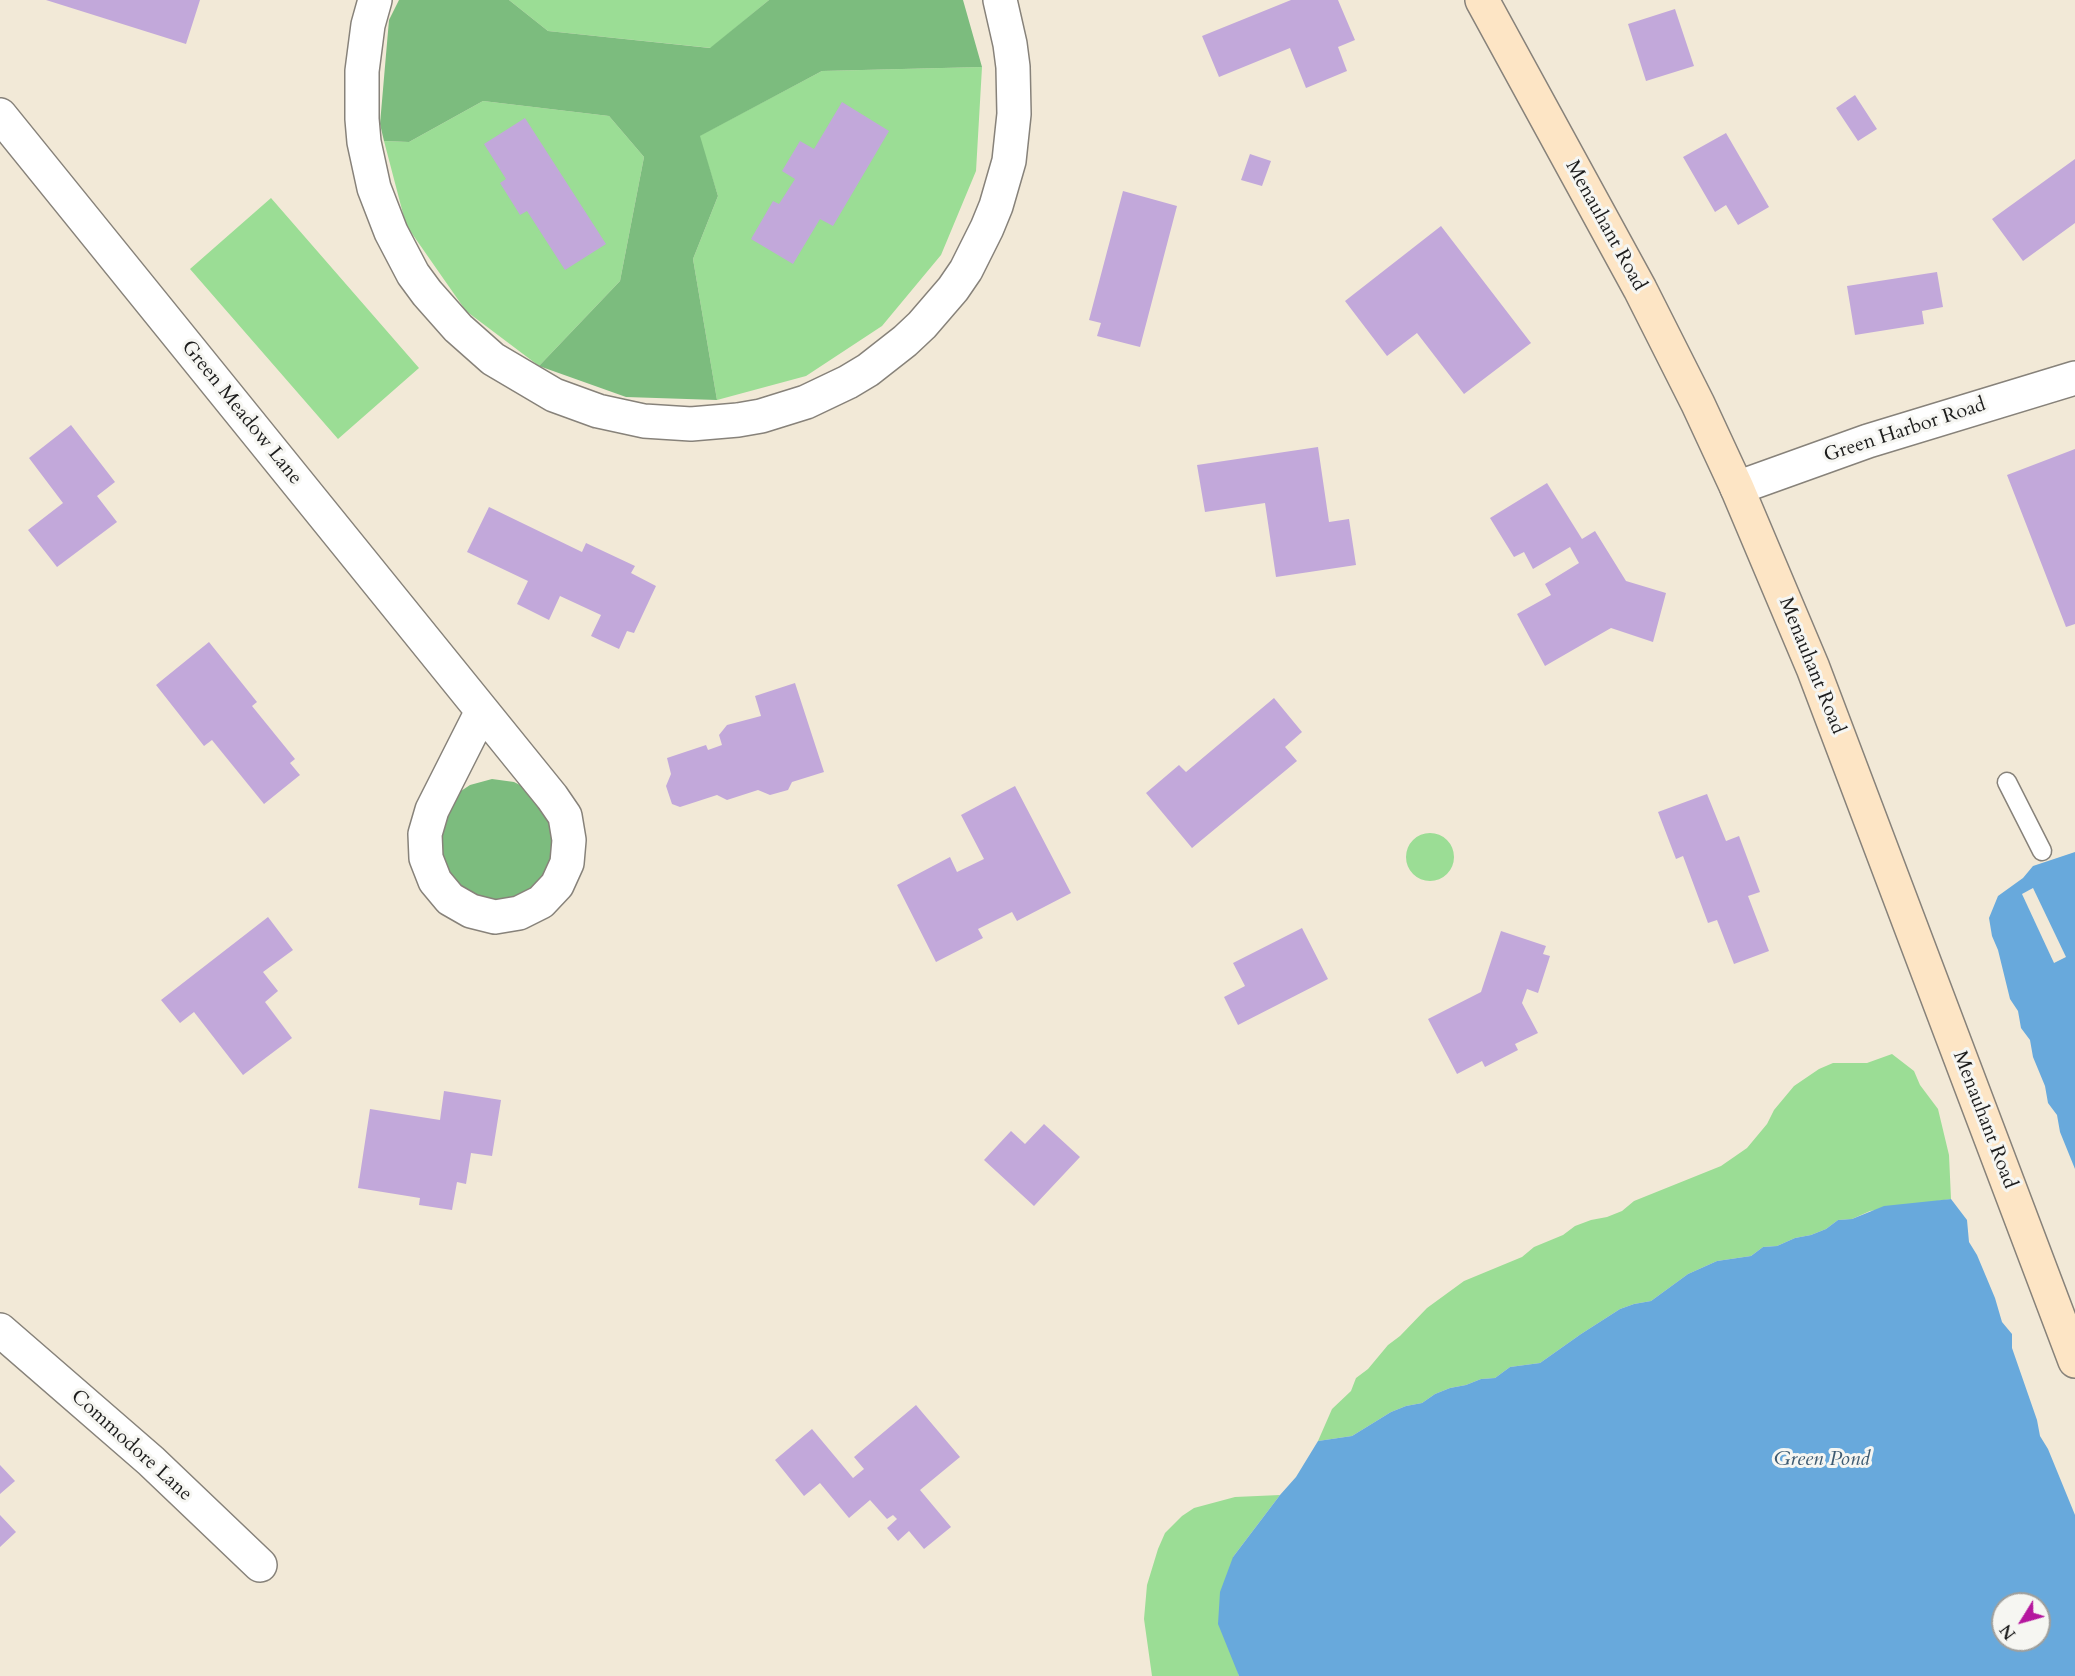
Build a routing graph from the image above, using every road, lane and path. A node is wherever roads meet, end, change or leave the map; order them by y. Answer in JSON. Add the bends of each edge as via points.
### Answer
{"nodes":[{"id":1,"x":375,"y":0,"type":"edge"},
{"id":2,"x":1482,"y":0,"type":"edge"},
{"id":3,"x":1009,"y":7,"type":"edge"},
{"id":4,"x":0,"y":115,"type":"edge"},
{"id":5,"x":2075,"y":378,"type":"edge"},
{"id":6,"x":1737,"y":488,"type":"junction"},
{"id":7,"x":482,"y":711,"type":"junction"},
{"id":8,"x":2007,"y":782,"type":"dead end"},
{"id":9,"x":2042,"y":851,"type":"dead end"},
{"id":10,"x":0,"y":1330,"type":"edge"},
{"id":11,"x":2075,"y":1361,"type":"edge"},
{"id":12,"x":260,"y":1565,"type":"dead end"}],
"edges":[{"from":1,"to":3,"type":"street","via":[[362,71],[364,142],[374,188],[413,274],[475,344],[533,384],[598,411],[644,421],[679,423],[715,423],[761,416],[828,393],[887,356],[938,308],[977,249],[1007,168],[1014,91]]},
{"from":2,"to":6,"type":"main road","name":"Menauhant Road","via":[[1640,289]]},
{"from":4,"to":7,"type":"street","name":"Green Meadow Lane"},
{"from":5,"to":6,"type":"street","name":"Green Harbor Road","via":[[1868,441]]},
{"from":6,"to":11,"type":"main road","name":"Menauhant Road","via":[[1813,668]]},
{"from":7,"to":7,"type":"street","name":"Green Meadow Lane","via":[[432,810],[425,834],[426,858],[435,881],[450,899],[471,911],[495,916],[519,913],[547,896],[567,863],[569,840],[565,816],[552,796]]},
{"from":8,"to":9,"type":"lane"},
{"from":10,"to":12,"type":"street","name":"Commodore Lane","via":[[151,1461]]}]}
